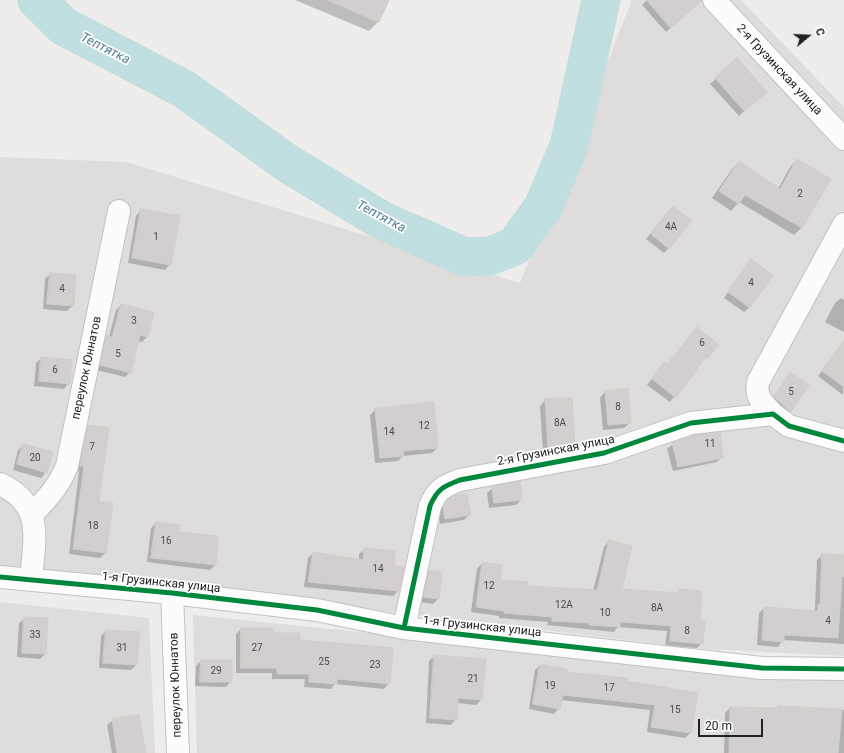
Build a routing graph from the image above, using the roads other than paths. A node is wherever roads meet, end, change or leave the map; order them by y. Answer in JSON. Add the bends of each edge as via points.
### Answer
{"nodes":[{"id":1,"x":714,"y":0,"type":"edge"},
{"id":2,"x":844,"y":139,"type":"edge"},
{"id":3,"x":119,"y":211,"type":"dead end"},
{"id":4,"x":844,"y":224,"type":"edge"},
{"id":5,"x":773,"y":414,"type":"junction"},
{"id":6,"x":844,"y":441,"type":"edge"},
{"id":7,"x":0,"y":484,"type":"edge"},
{"id":8,"x":32,"y":514,"type":"junction"},
{"id":9,"x":0,"y":577,"type":"edge"},
{"id":10,"x":31,"y":580,"type":"junction"},
{"id":11,"x":172,"y":593,"type":"junction"},
{"id":12,"x":404,"y":628,"type":"junction"},
{"id":13,"x":844,"y":669,"type":"edge"},
{"id":14,"x":178,"y":753,"type":"edge"}],
"edges":[{"from":1,"to":2,"type":"street","name":"2-я Грузинская улица"},
{"from":3,"to":8,"type":"street","name":"переулок Юннатов","via":[[67,466],[61,482],[53,493]]},
{"from":4,"to":5,"type":"street","via":[[758,382],[756,390],[760,400]]},
{"from":5,"to":6,"type":"street","via":[[789,426]]},
{"from":5,"to":12,"type":"street","name":"2-я Грузинская улица","via":[[691,423],[604,453],[460,480],[446,485],[435,494],[430,506]]},
{"from":7,"to":8,"type":"street","via":[[21,498]]},
{"from":8,"to":10,"type":"street","via":[[35,528]]},
{"from":9,"to":10,"type":"street","name":"1-я Грузинская улица"},
{"from":10,"to":11,"type":"street","name":"1-я Грузинская улица"},
{"from":11,"to":12,"type":"street","name":"1-я Грузинская улица","via":[[317,610]]},
{"from":11,"to":14,"type":"street","name":"переулок Юннатов"},
{"from":12,"to":13,"type":"street","name":"1-я Грузинская улица","via":[[762,668]]}]}
